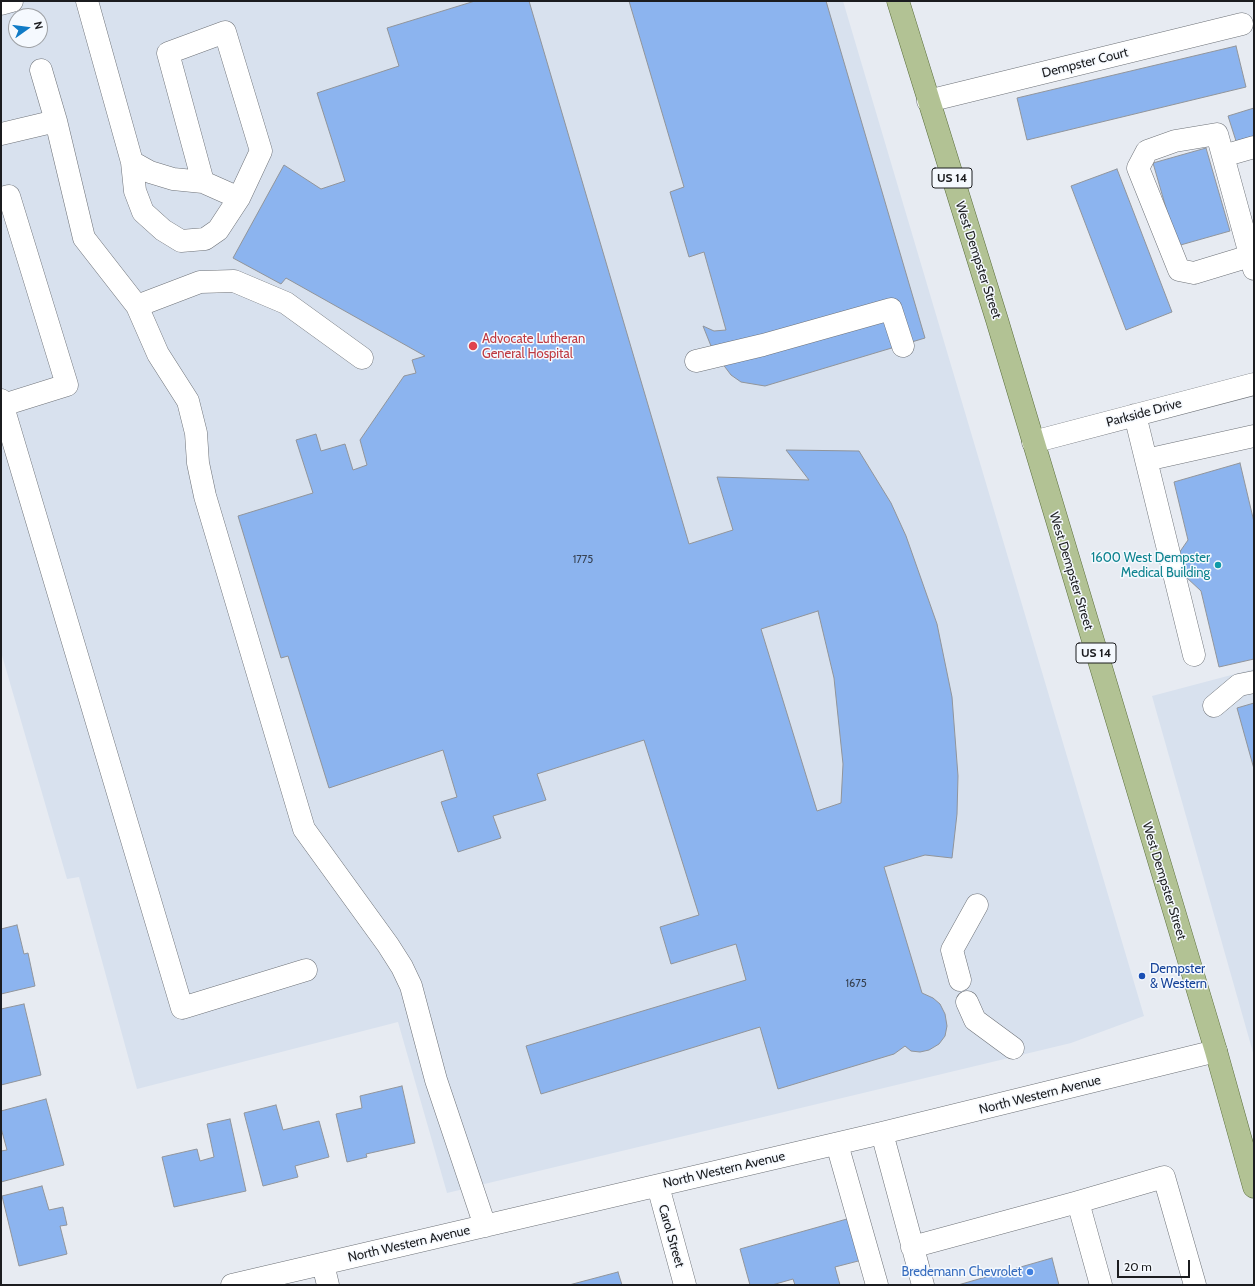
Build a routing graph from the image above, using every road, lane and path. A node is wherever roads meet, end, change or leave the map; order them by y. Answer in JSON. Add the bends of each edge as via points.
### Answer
{"nodes":[{"id":1,"x":12,"y":1,"type":"edge"},
{"id":2,"x":88,"y":1,"type":"edge"},
{"id":3,"x":898,"y":1,"type":"edge"},
{"id":4,"x":1,"y":4,"type":"edge"},
{"id":5,"x":1242,"y":24,"type":"dead end"},
{"id":6,"x":41,"y":70,"type":"dead end"},
{"id":7,"x":928,"y":101,"type":"junction"},
{"id":8,"x":56,"y":121,"type":"junction"},
{"id":9,"x":1,"y":134,"type":"edge"},
{"id":10,"x":1254,"y":147,"type":"edge"},
{"id":11,"x":1222,"y":156,"type":"junction"},
{"id":12,"x":132,"y":162,"type":"junction"},
{"id":13,"x":203,"y":182,"type":"junction"},
{"id":14,"x":1,"y":198,"type":"edge"},
{"id":15,"x":239,"y":198,"type":"junction"},
{"id":16,"x":1252,"y":262,"type":"edge"},
{"id":17,"x":137,"y":306,"type":"junction"},
{"id":18,"x":903,"y":346,"type":"dead end"},
{"id":19,"x":362,"y":358,"type":"dead end"},
{"id":20,"x":696,"y":361,"type":"dead end"},
{"id":21,"x":1254,"y":384,"type":"edge"},
{"id":22,"x":2,"y":402,"type":"edge"},
{"id":23,"x":1135,"y":416,"type":"junction"},
{"id":24,"x":1254,"y":436,"type":"edge"},
{"id":25,"x":1033,"y":442,"type":"junction"},
{"id":26,"x":1146,"y":460,"type":"junction"},
{"id":27,"x":1194,"y":655,"type":"dead end"},
{"id":28,"x":1254,"y":682,"type":"edge"},
{"id":29,"x":1214,"y":706,"type":"dead end"},
{"id":30,"x":977,"y":905,"type":"dead end"},
{"id":31,"x":306,"y":970,"type":"dead end"},
{"id":32,"x":960,"y":980,"type":"dead end"},
{"id":33,"x":967,"y":1002,"type":"dead end"},
{"id":34,"x":1013,"y":1048,"type":"dead end"},
{"id":35,"x":1216,"y":1051,"type":"junction"},
{"id":36,"x":882,"y":1133,"type":"junction"},
{"id":37,"x":838,"y":1144,"type":"junction"},
{"id":38,"x":658,"y":1186,"type":"junction"},
{"id":39,"x":1254,"y":1187,"type":"edge"},
{"id":40,"x":1078,"y":1202,"type":"junction"},
{"id":41,"x":485,"y":1226,"type":"junction"},
{"id":42,"x":912,"y":1247,"type":"junction"},
{"id":43,"x":323,"y":1264,"type":"junction"},
{"id":44,"x":232,"y":1285,"type":"edge"},
{"id":45,"x":328,"y":1285,"type":"edge"},
{"id":46,"x":686,"y":1285,"type":"edge"},
{"id":47,"x":877,"y":1285,"type":"edge"},
{"id":48,"x":923,"y":1285,"type":"edge"},
{"id":49,"x":1101,"y":1285,"type":"edge"},
{"id":50,"x":1195,"y":1285,"type":"edge"}],
"edges":[{"from":1,"to":4,"type":"street"},
{"from":2,"to":12,"type":"street"},
{"from":3,"to":7,"type":"main road","name":"West Dempster Street","number":"US 14"},
{"from":5,"to":7,"type":"street","name":"Dempster Court"},
{"from":6,"to":8,"type":"street"},
{"from":7,"to":25,"type":"main road","name":"West Dempster Street","number":"US 14"},
{"from":8,"to":9,"type":"street"},
{"from":8,"to":17,"type":"street","via":[[84,238]]},
{"from":10,"to":11,"type":"street"},
{"from":11,"to":16,"type":"street"},
{"from":11,"to":16,"type":"street","via":[[1217,134],[1175,141],[1146,151],[1138,168],[1179,270],[1194,274]]},
{"from":12,"to":13,"type":"street","via":[[150,172],[173,179]]},
{"from":12,"to":15,"type":"street","via":[[135,191],[143,212],[162,230],[181,241],[206,239],[218,230]]},
{"from":13,"to":15,"type":"street"},
{"from":13,"to":15,"type":"street","via":[[168,53],[225,32],[261,151]]},
{"from":14,"to":22,"type":"street","via":[[9,196],[67,385]]},
{"from":17,"to":19,"type":"street","via":[[200,282],[234,281],[286,303]]},
{"from":17,"to":41,"type":"street","via":[[158,354],[188,400],[196,433],[198,463],[205,496],[304,829],[388,945],[411,986],[436,1080]]},
{"from":18,"to":20,"type":"street","via":[[891,310]]},
{"from":21,"to":23,"type":"street","name":"Parkside Drive"},
{"from":22,"to":31,"type":"street","via":[[182,1008]]},
{"from":23,"to":25,"type":"street","name":"Parkside Drive"},
{"from":23,"to":26,"type":"street"},
{"from":24,"to":26,"type":"street"},
{"from":25,"to":35,"type":"main road","name":"West Dempster Street","number":"US 14"},
{"from":26,"to":27,"type":"street"},
{"from":28,"to":29,"type":"street","via":[[1239,685]]},
{"from":30,"to":32,"type":"street","via":[[952,950]]},
{"from":33,"to":34,"type":"street","via":[[975,1020]]},
{"from":35,"to":36,"type":"street","name":"North Western Avenue"},
{"from":35,"to":39,"type":"main road","name":"West Dempster Street","number":"US 14"},
{"from":36,"to":37,"type":"street","name":"North Western Avenue"},
{"from":36,"to":42,"type":"street"},
{"from":37,"to":38,"type":"street","name":"North Western Avenue"},
{"from":37,"to":47,"type":"street"},
{"from":38,"to":41,"type":"street","name":"North Western Avenue"},
{"from":38,"to":46,"type":"street","name":"Carol Street"},
{"from":40,"to":42,"type":"street"},
{"from":40,"to":49,"type":"street"},
{"from":40,"to":50,"type":"street","via":[[1164,1177]]},
{"from":41,"to":43,"type":"street","name":"North Western Avenue"},
{"from":42,"to":48,"type":"street"},
{"from":43,"to":44,"type":"street","name":"North Western Avenue"},
{"from":43,"to":45,"type":"street"}]}
